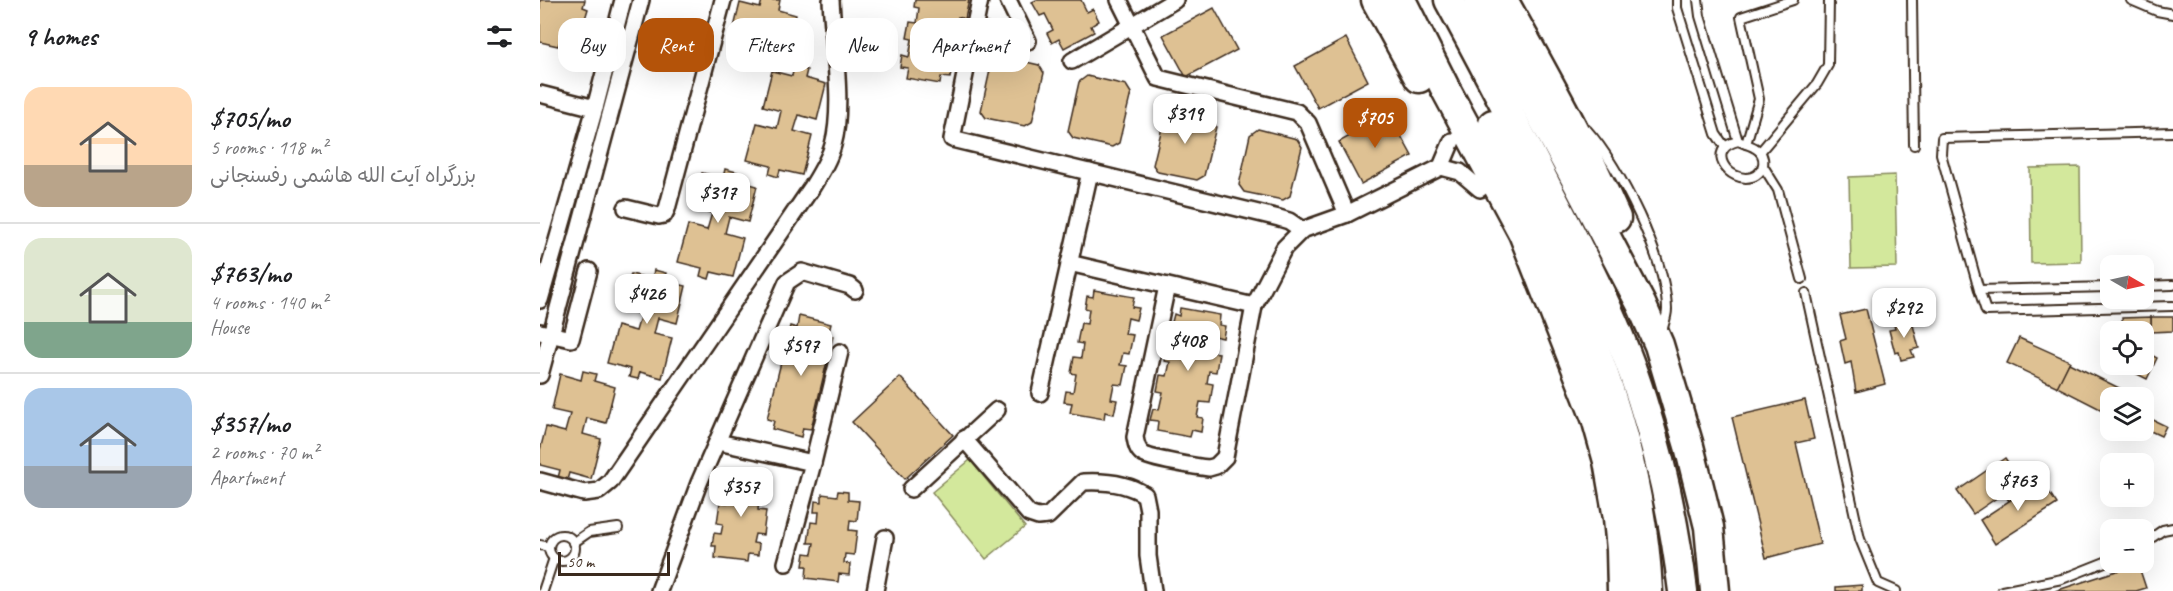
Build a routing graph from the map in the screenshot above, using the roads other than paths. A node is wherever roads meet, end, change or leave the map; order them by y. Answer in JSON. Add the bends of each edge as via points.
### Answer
{"nodes":[{"id":1,"x":623,"y":0,"type":"edge"},
{"id":2,"x":641,"y":0,"type":"edge"},
{"id":3,"x":723,"y":0,"type":"edge"},
{"id":4,"x":831,"y":0,"type":"edge"},
{"id":5,"x":980,"y":0,"type":"edge"},
{"id":6,"x":1008,"y":0,"type":"edge"},
{"id":7,"x":1119,"y":0,"type":"edge"},
{"id":8,"x":1175,"y":0,"type":"edge"},
{"id":9,"x":1376,"y":0,"type":"edge"},
{"id":10,"x":1401,"y":0,"type":"edge"},
{"id":11,"x":1428,"y":0,"type":"edge"},
{"id":12,"x":1449,"y":0,"type":"edge"},
{"id":13,"x":1479,"y":0,"type":"edge"},
{"id":14,"x":1503,"y":0,"type":"edge"},
{"id":15,"x":1677,"y":0,"type":"edge"},
{"id":16,"x":1698,"y":0,"type":"edge"},
{"id":17,"x":1793,"y":0,"type":"edge"},
{"id":18,"x":1828,"y":0,"type":"edge"},
{"id":19,"x":1912,"y":0,"type":"edge"},
{"id":20,"x":2131,"y":0,"type":"edge"},
{"id":21,"x":2173,"y":15,"type":"edge"},
{"id":22,"x":976,"y":18,"type":"edge"},
{"id":23,"x":1017,"y":18,"type":"edge"},
{"id":24,"x":1132,"y":26,"type":"junction"},
{"id":25,"x":1072,"y":61,"type":"dead end"},
{"id":26,"x":966,"y":72,"type":"edge"},
{"id":27,"x":540,"y":94,"type":"edge"},
{"id":28,"x":1556,"y":95,"type":"junction"},
{"id":29,"x":595,"y":108,"type":"junction"},
{"id":30,"x":2173,"y":132,"type":"edge"},
{"id":31,"x":1742,"y":143,"type":"junction"},
{"id":32,"x":1914,"y":145,"type":"dead end"},
{"id":33,"x":1725,"y":147,"type":"junction"},
{"id":34,"x":1760,"y":152,"type":"junction"},
{"id":35,"x":1447,"y":154,"type":"junction"},
{"id":36,"x":1763,"y":165,"type":"junction"},
{"id":37,"x":1090,"y":172,"type":"junction"},
{"id":38,"x":626,"y":208,"type":"dead end"},
{"id":39,"x":1347,"y":214,"type":"junction"},
{"id":40,"x":1302,"y":230,"type":"junction"},
{"id":41,"x":1069,"y":263,"type":"junction"},
{"id":42,"x":589,"y":271,"type":"dead end"},
{"id":43,"x":1802,"y":279,"type":"dead end"},
{"id":44,"x":2173,"y":285,"type":"edge"},
{"id":45,"x":1167,"y":286,"type":"junction"},
{"id":46,"x":2154,"y":286,"type":"edge"},
{"id":47,"x":2100,"y":287,"type":"edge"},
{"id":48,"x":855,"y":290,"type":"dead end"},
{"id":49,"x":1979,"y":290,"type":"junction"},
{"id":50,"x":1806,"y":293,"type":"dead end"},
{"id":51,"x":540,"y":300,"type":"edge"},
{"id":52,"x":1641,"y":304,"type":"junction"},
{"id":53,"x":1254,"y":306,"type":"junction"},
{"id":54,"x":2173,"y":306,"type":"edge"},
{"id":55,"x":1559,"y":322,"type":"junction"},
{"id":56,"x":546,"y":333,"type":"edge"},
{"id":57,"x":1659,"y":345,"type":"junction"},
{"id":58,"x":840,"y":352,"type":"dead end"},
{"id":59,"x":540,"y":375,"type":"edge"},
{"id":60,"x":1040,"y":393,"type":"dead end"},
{"id":61,"x":997,"y":410,"type":"dead end"},
{"id":62,"x":964,"y":439,"type":"junction"},
{"id":63,"x":718,"y":442,"type":"junction"},
{"id":64,"x":813,"y":463,"type":"junction"},
{"id":65,"x":540,"y":481,"type":"edge"},
{"id":66,"x":911,"y":489,"type":"dead end"},
{"id":67,"x":618,"y":528,"type":"dead end"},
{"id":68,"x":2173,"y":528,"type":"edge"},
{"id":69,"x":2154,"y":536,"type":"edge"},
{"id":70,"x":885,"y":538,"type":"dead end"},
{"id":71,"x":573,"y":543,"type":"junction"},
{"id":72,"x":540,"y":545,"type":"edge"},
{"id":73,"x":549,"y":547,"type":"junction"},
{"id":74,"x":554,"y":558,"type":"junction"},
{"id":75,"x":786,"y":563,"type":"dead end"},
{"id":76,"x":2100,"y":564,"type":"edge"},
{"id":77,"x":543,"y":591,"type":"edge"},
{"id":78,"x":658,"y":591,"type":"edge"},
{"id":79,"x":875,"y":591,"type":"edge"},
{"id":80,"x":1153,"y":591,"type":"edge"},
{"id":81,"x":1622,"y":591,"type":"edge"},
{"id":82,"x":1648,"y":591,"type":"edge"},
{"id":83,"x":1683,"y":591,"type":"edge"},
{"id":84,"x":1715,"y":591,"type":"edge"},
{"id":85,"x":1896,"y":591,"type":"edge"},
{"id":86,"x":2002,"y":591,"type":"edge"}],
"edges":[{"from":1,"to":29,"type":"street"},
{"from":2,"to":56,"type":"street"},
{"from":3,"to":38,"type":"street","via":[[664,215]]},
{"from":4,"to":65,"type":"street","via":[[837,126],[823,169],[610,482],[599,491],[584,493]]},
{"from":5,"to":22,"type":"street"},
{"from":6,"to":23,"type":"street"},
{"from":7,"to":24,"type":"street"},
{"from":8,"to":24,"type":"street"},
{"from":9,"to":35,"type":"highway"},
{"from":10,"to":55,"type":"highway","via":[[1523,233]]},
{"from":11,"to":82,"type":"highway","via":[[1532,201],[1597,353],[1612,396],[1640,511]]},
{"from":12,"to":83,"type":"highway","via":[[1524,140],[1611,317],[1642,399],[1663,476]]},
{"from":13,"to":52,"type":"highway"},
{"from":14,"to":28,"type":"highway"},
{"from":15,"to":33,"type":"lane","via":[[1716,134]]},
{"from":16,"to":31,"type":"lane"},
{"from":17,"to":31,"type":"lane","via":[[1741,17],[1759,99]]},
{"from":18,"to":34,"type":"lane","via":[[1828,65],[1817,84]]},
{"from":19,"to":32,"type":"lane"},
{"from":20,"to":21,"type":"lane"},
{"from":24,"to":25,"type":"street"},
{"from":24,"to":39,"type":"street","via":[[1158,78],[1297,112],[1308,123]]},
{"from":26,"to":37,"type":"street","via":[[952,139]]},
{"from":27,"to":29,"type":"street"},
{"from":28,"to":52,"type":"highway","via":[[1619,226]]},
{"from":28,"to":57,"type":"lane","via":[[1600,144],[1637,210],[1661,271],[1667,310]]},
{"from":29,"to":51,"type":"street"},
{"from":30,"to":49,"type":"lane","via":[[1942,138],[1941,154]]},
{"from":31,"to":33,"type":"lane"},
{"from":31,"to":34,"type":"lane"},
{"from":33,"to":36,"type":"lane","via":[[1721,161],[1730,172],[1754,177]]},
{"from":34,"to":36,"type":"lane"},
{"from":35,"to":39,"type":"street"},
{"from":35,"to":55,"type":"highway","via":[[1480,189],[1526,273]]},
{"from":36,"to":43,"type":"lane","via":[[1778,190]]},
{"from":37,"to":40,"type":"street","via":[[1279,218]]},
{"from":37,"to":41,"type":"street"},
{"from":39,"to":40,"type":"street"},
{"from":40,"to":53,"type":"street","via":[[1284,248]]},
{"from":41,"to":45,"type":"street"},
{"from":41,"to":60,"type":"street"},
{"from":42,"to":56,"type":"street","via":[[571,339]]},
{"from":44,"to":46,"type":"lane"},
{"from":45,"to":53,"type":"street"},
{"from":45,"to":53,"type":"street","via":[[1135,437],[1138,449],[1147,456],[1204,467],[1216,466],[1225,457]]},
{"from":47,"to":49,"type":"lane"},
{"from":48,"to":63,"type":"street","via":[[802,272],[787,282]]},
{"from":49,"to":54,"type":"lane","via":[[1986,310]]},
{"from":50,"to":85,"type":"lane","via":[[1860,539],[1878,583]]},
{"from":52,"to":57,"type":"highway"},
{"from":55,"to":81,"type":"highway","via":[[1608,461],[1621,550]]},
{"from":56,"to":59,"type":"street"},
{"from":57,"to":84,"type":"highway","via":[[1709,527]]},
{"from":58,"to":64,"type":"street"},
{"from":61,"to":62,"type":"street"},
{"from":62,"to":66,"type":"street"},
{"from":62,"to":80,"type":"street","via":[[1029,514],[1038,517],[1048,516],[1083,482],[1135,488],[1145,495]]},
{"from":63,"to":64,"type":"street"},
{"from":63,"to":78,"type":"street"},
{"from":64,"to":75,"type":"street"},
{"from":67,"to":71,"type":"lane","via":[[589,532]]},
{"from":68,"to":69,"type":"lane"},
{"from":70,"to":79,"type":"street"},
{"from":71,"to":73,"type":"lane","via":[[560,535],[552,539]]},
{"from":71,"to":74,"type":"lane","via":[[570,558]]},
{"from":72,"to":73,"type":"lane"},
{"from":73,"to":74,"type":"lane"},
{"from":74,"to":77,"type":"lane"},
{"from":76,"to":86,"type":"lane","via":[[2062,579]]}]}
